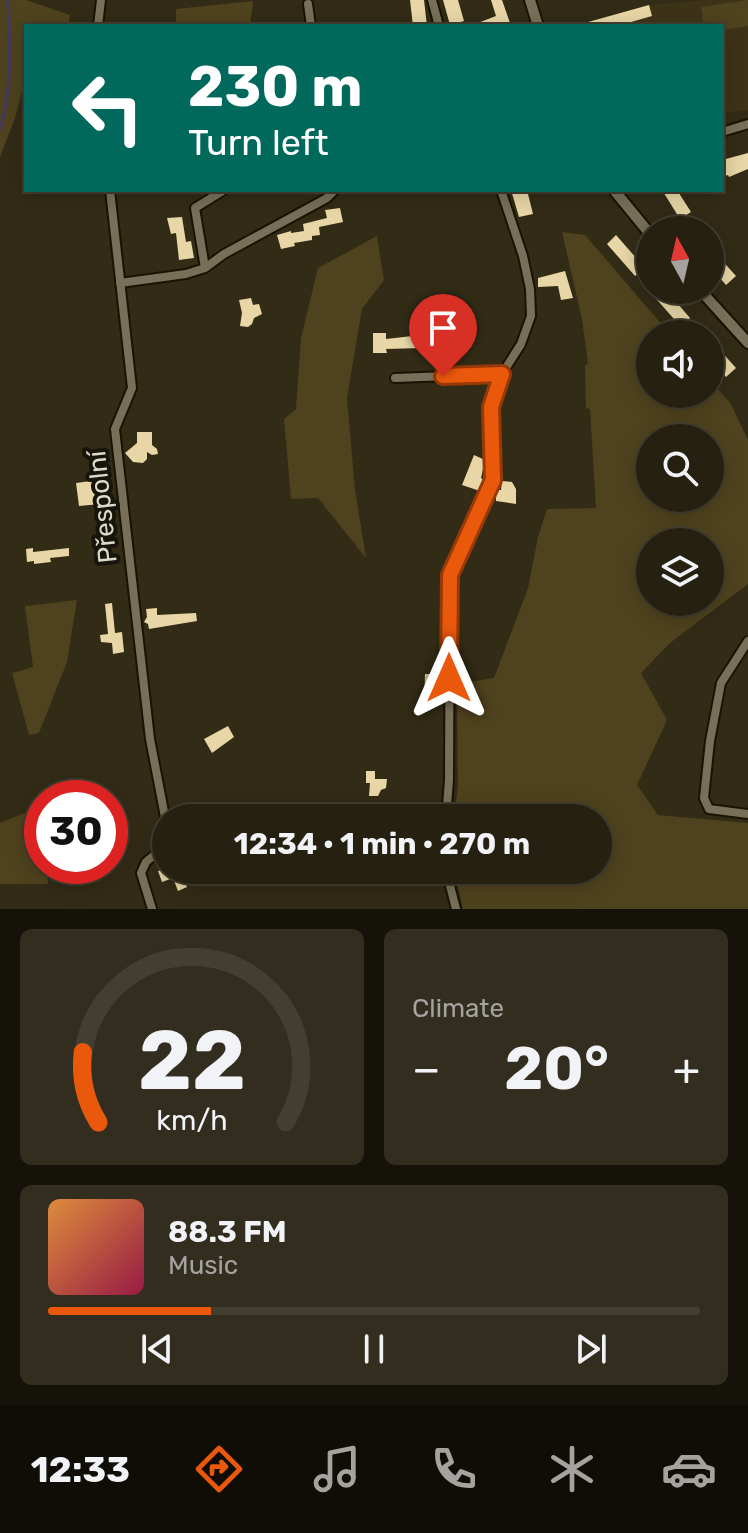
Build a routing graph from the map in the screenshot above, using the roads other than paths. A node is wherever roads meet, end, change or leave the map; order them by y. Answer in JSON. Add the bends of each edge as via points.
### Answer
{"nodes":[{"id":1,"x":101,"y":0,"type":"edge"},
{"id":2,"x":432,"y":0,"type":"edge"},
{"id":3,"x":530,"y":0,"type":"edge"},
{"id":4,"x":308,"y":4,"type":"dead end"},
{"id":5,"x":98,"y":24,"type":"edge"},
{"id":6,"x":311,"y":24,"type":"edge"},
{"id":7,"x":438,"y":24,"type":"edge"},
{"id":8,"x":537,"y":24,"type":"edge"},
{"id":9,"x":748,"y":124,"type":"edge"},
{"id":10,"x":724,"y":131,"type":"edge"},
{"id":11,"x":110,"y":192,"type":"edge"},
{"id":12,"x":221,"y":192,"type":"edge"},
{"id":13,"x":333,"y":192,"type":"edge"},
{"id":14,"x":502,"y":192,"type":"edge"},
{"id":15,"x":616,"y":192,"type":"edge"},
{"id":16,"x":636,"y":217,"type":"edge"},
{"id":17,"x":205,"y":268,"type":"junction"},
{"id":18,"x":120,"y":283,"type":"junction"},
{"id":19,"x":713,"y":304,"type":"edge"},
{"id":20,"x":748,"y":343,"type":"edge"},
{"id":21,"x":502,"y":374,"type":"junction"},
{"id":22,"x":395,"y":378,"type":"dead end"},
{"id":23,"x":748,"y":641,"type":"edge"},
{"id":24,"x":163,"y":804,"type":"edge"},
{"id":25,"x":447,"y":804,"type":"edge"},
{"id":26,"x":748,"y":814,"type":"edge"},
{"id":27,"x":152,"y":857,"type":"edge"},
{"id":28,"x":450,"y":884,"type":"edge"},
{"id":29,"x":152,"y":909,"type":"edge"},
{"id":30,"x":456,"y":909,"type":"edge"}],
"edges":[{"from":1,"to":5,"type":"street"},
{"from":2,"to":7,"type":"street"},
{"from":3,"to":8,"type":"street"},
{"from":4,"to":6,"type":"street"},
{"from":9,"to":10,"type":"street"},
{"from":11,"to":18,"type":"street","name":"Přespolní"},
{"from":12,"to":17,"type":"street","via":[[195,208]]},
{"from":13,"to":17,"type":"street"},
{"from":14,"to":21,"type":"street","via":[[523,256],[531,316]]},
{"from":15,"to":16,"type":"street"},
{"from":17,"to":18,"type":"street"},
{"from":18,"to":24,"type":"street","name":"Přespolní","via":[[132,388],[115,429],[150,739]]},
{"from":19,"to":20,"type":"street"},
{"from":21,"to":22,"type":"street"},
{"from":21,"to":25,"type":"street","via":[[491,407],[493,480],[450,575]]},
{"from":23,"to":26,"type":"street","via":[[721,683],[704,798],[709,809]]},
{"from":27,"to":29,"type":"street","via":[[141,873]]},
{"from":28,"to":30,"type":"street"}]}
